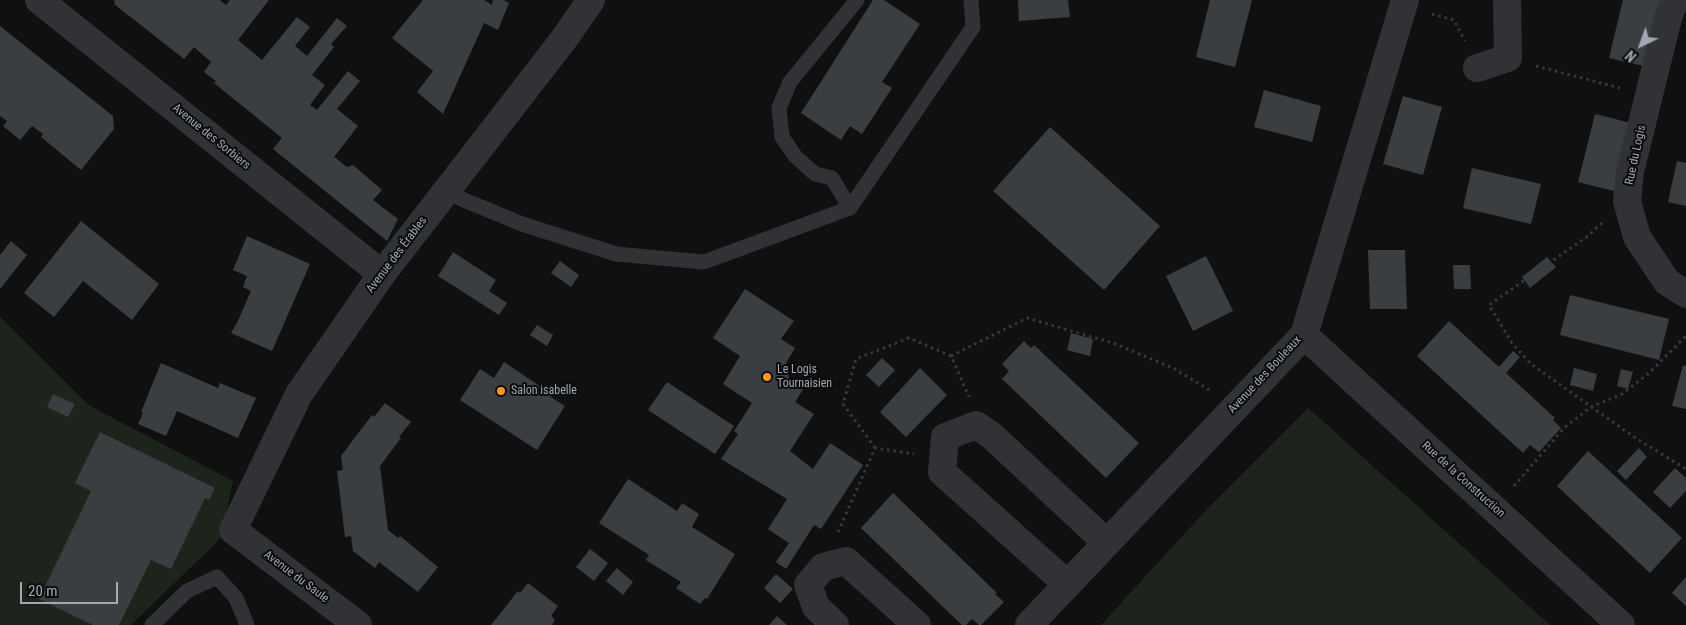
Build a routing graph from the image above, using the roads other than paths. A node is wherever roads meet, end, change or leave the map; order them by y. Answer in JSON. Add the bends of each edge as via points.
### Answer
{"nodes":[{"id":1,"x":39,"y":0,"type":"edge"},
{"id":2,"x":591,"y":0,"type":"edge"},
{"id":3,"x":857,"y":0,"type":"edge"},
{"id":4,"x":971,"y":0,"type":"edge"},
{"id":5,"x":1507,"y":0,"type":"edge"},
{"id":6,"x":1676,"y":0,"type":"edge"},
{"id":7,"x":1415,"y":6,"type":"edge"},
{"id":8,"x":1478,"y":68,"type":"dead end"},
{"id":9,"x":445,"y":192,"type":"junction"},
{"id":10,"x":850,"y":208,"type":"junction"},
{"id":11,"x":382,"y":274,"type":"junction"},
{"id":12,"x":1686,"y":294,"type":"edge"},
{"id":13,"x":1304,"y":335,"type":"junction"},
{"id":14,"x":233,"y":530,"type":"joint"},
{"id":15,"x":1107,"y":543,"type":"junction"},
{"id":16,"x":1067,"y":584,"type":"junction"},
{"id":17,"x":152,"y":625,"type":"edge"},
{"id":18,"x":247,"y":625,"type":"edge"},
{"id":19,"x":358,"y":625,"type":"edge"},
{"id":20,"x":835,"y":625,"type":"edge"},
{"id":21,"x":917,"y":625,"type":"edge"},
{"id":22,"x":1028,"y":625,"type":"edge"},
{"id":23,"x":1621,"y":625,"type":"edge"}],
"edges":[{"from":1,"to":11,"type":"street","name":"Avenue des Sorbiers"},
{"from":2,"to":9,"type":"street","name":"Avenue des Érables"},
{"from":3,"to":10,"type":"lane","via":[[790,82],[779,108],[782,137],[795,156],[815,174],[832,178]]},
{"from":4,"to":10,"type":"lane","via":[[973,27]]},
{"from":5,"to":8,"type":"street","via":[[1508,58]]},
{"from":6,"to":12,"type":"street","name":"Rue du Logis","via":[[1668,18],[1630,172],[1627,201],[1638,237],[1667,282]]},
{"from":7,"to":13,"type":"street","name":"Avenue des Bouleaux"},
{"from":9,"to":10,"type":"lane","via":[[522,224],[616,254],[704,262]]},
{"from":9,"to":11,"type":"street","name":"Avenue des Érables"},
{"from":11,"to":14,"type":"street","name":"Avenue des Érables","via":[[299,394]]},
{"from":13,"to":15,"type":"street","name":"Avenue des Bouleaux"},
{"from":13,"to":23,"type":"street","name":"Rue de la Construction"},
{"from":14,"to":19,"type":"street","name":"Avenue du Saule"},
{"from":15,"to":16,"type":"street","name":"Avenue des Bouleaux"},
{"from":15,"to":16,"type":"street","via":[[991,435],[976,425],[945,437],[942,472]]},
{"from":16,"to":22,"type":"street","name":"Avenue des Bouleaux"},
{"from":17,"to":18,"type":"lane","via":[[188,591],[217,578],[236,598]]},
{"from":20,"to":21,"type":"street","via":[[816,607],[808,585],[823,567],[846,561]]}]}
